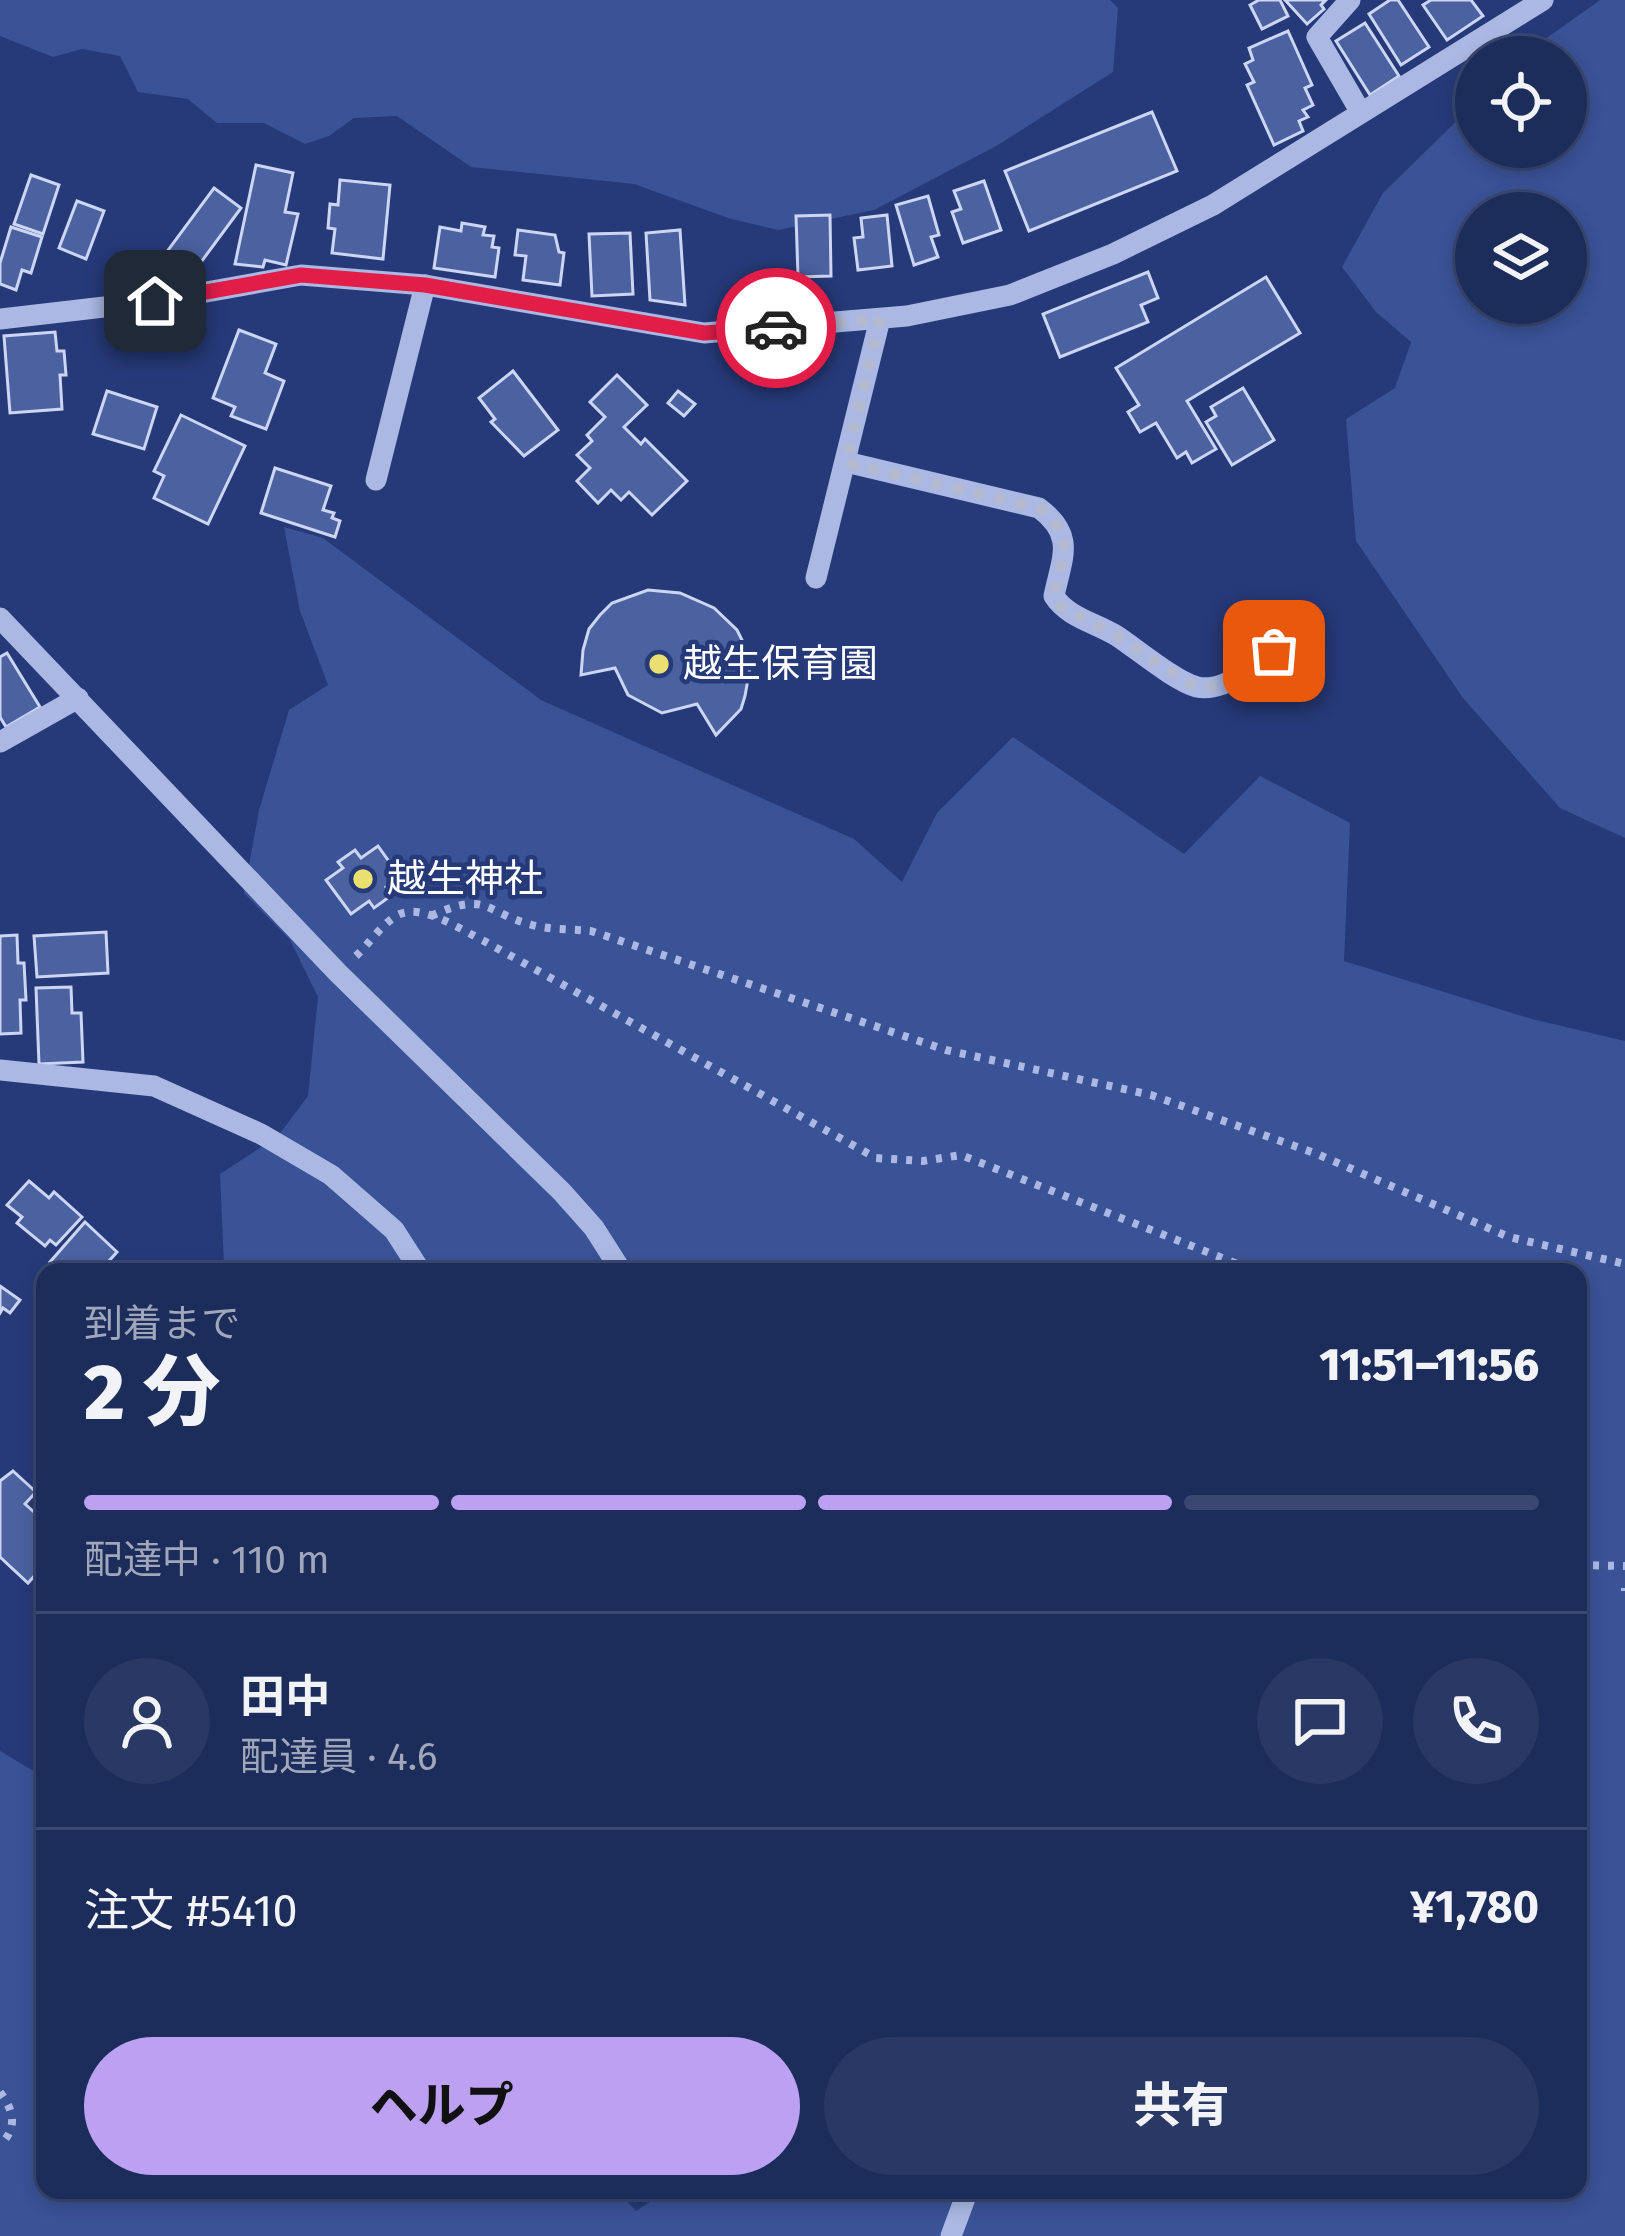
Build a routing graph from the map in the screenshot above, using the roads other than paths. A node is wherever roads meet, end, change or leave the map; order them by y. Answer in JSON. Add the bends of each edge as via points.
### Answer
{"nodes":[{"id":1,"x":1350,"y":0,"type":"edge"},
{"id":2,"x":1528,"y":4,"type":"edge"},
{"id":3,"x":1360,"y":111,"type":"junction"},
{"id":4,"x":425,"y":285,"type":"junction"},
{"id":5,"x":0,"y":319,"type":"edge"},
{"id":6,"x":880,"y":319,"type":"junction"},
{"id":7,"x":846,"y":463,"type":"junction"},
{"id":8,"x":376,"y":480,"type":"dead end"},
{"id":9,"x":816,"y":578,"type":"dead end"},
{"id":10,"x":0,"y":618,"type":"edge"},
{"id":11,"x":1310,"y":623,"type":"dead end"},
{"id":12,"x":78,"y":698,"type":"junction"},
{"id":13,"x":0,"y":742,"type":"edge"},
{"id":14,"x":0,"y":1070,"type":"edge"},
{"id":15,"x":415,"y":1263,"type":"edge"},
{"id":16,"x":616,"y":1263,"type":"edge"},
{"id":17,"x":965,"y":2199,"type":"edge"},
{"id":18,"x":951,"y":2236,"type":"edge"}],
"edges":[{"from":1,"to":3,"type":"street","via":[[1317,38]]},
{"from":2,"to":3,"type":"street"},
{"from":3,"to":6,"type":"street","via":[[1213,205],[1113,254],[1010,295]]},
{"from":4,"to":5,"type":"street","via":[[301,275]]},
{"from":4,"to":6,"type":"street","via":[[704,333]]},
{"from":4,"to":8,"type":"street"},
{"from":6,"to":7,"type":"street"},
{"from":7,"to":9,"type":"street"},
{"from":7,"to":11,"type":"street","via":[[1040,508],[1066,542],[1054,596],[1061,607],[1195,687],[1237,679]]},
{"from":10,"to":12,"type":"street"},
{"from":12,"to":13,"type":"street"},
{"from":12,"to":16,"type":"street","via":[[338,974],[562,1192]]},
{"from":14,"to":15,"type":"street","via":[[154,1086],[261,1134],[331,1175],[394,1230]]},
{"from":17,"to":18,"type":"street"}]}
